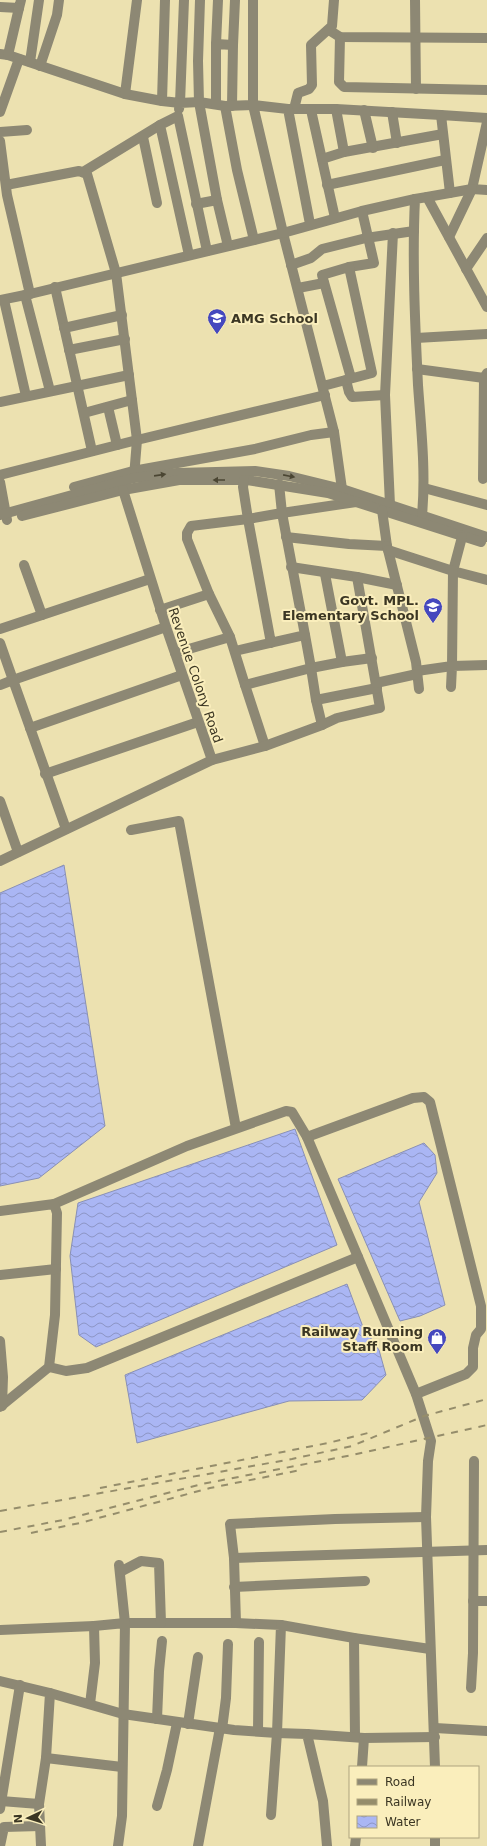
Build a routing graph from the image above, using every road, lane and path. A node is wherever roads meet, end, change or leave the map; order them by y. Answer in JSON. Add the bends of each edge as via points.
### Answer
{"nodes":[{"id":1,"x":39,"y":0,"type":"edge"},
{"id":2,"x":59,"y":0,"type":"edge"},
{"id":3,"x":137,"y":0,"type":"edge"},
{"id":4,"x":165,"y":0,"type":"edge"},
{"id":5,"x":184,"y":0,"type":"edge"},
{"id":6,"x":200,"y":0,"type":"edge"},
{"id":7,"x":218,"y":0,"type":"edge"},
{"id":8,"x":235,"y":0,"type":"edge"},
{"id":9,"x":253,"y":0,"type":"edge"},
{"id":10,"x":334,"y":0,"type":"edge"},
{"id":11,"x":415,"y":0,"type":"edge"},
{"id":12,"x":20,"y":4,"type":"edge"},
{"id":13,"x":0,"y":7,"type":"edge"},
{"id":14,"x":329,"y":30,"type":"junction"},
{"id":15,"x":340,"y":37,"type":"junction"},
{"id":16,"x":415,"y":38,"type":"junction"},
{"id":17,"x":487,"y":38,"type":"edge"},
{"id":18,"x":216,"y":44,"type":"junction"},
{"id":19,"x":233,"y":45,"type":"junction"},
{"id":20,"x":4,"y":55,"type":"edge"},
{"id":21,"x":19,"y":59,"type":"junction"},
{"id":22,"x":30,"y":62,"type":"junction"},
{"id":23,"x":40,"y":66,"type":"junction"},
{"id":24,"x":416,"y":89,"type":"junction"},
{"id":25,"x":487,"y":90,"type":"edge"},
{"id":26,"x":125,"y":94,"type":"junction"},
{"id":27,"x":162,"y":100,"type":"junction"},
{"id":28,"x":199,"y":102,"type":"junction"},
{"id":29,"x":180,"y":103,"type":"junction"},
{"id":30,"x":225,"y":105,"type":"junction"},
{"id":31,"x":253,"y":105,"type":"junction"},
{"id":32,"x":291,"y":109,"type":"junction"},
{"id":33,"x":336,"y":109,"type":"junction"},
{"id":34,"x":310,"y":110,"type":"junction"},
{"id":35,"x":364,"y":110,"type":"junction"},
{"id":36,"x":0,"y":112,"type":"edge"},
{"id":37,"x":392,"y":112,"type":"junction"},
{"id":38,"x":441,"y":115,"type":"junction"},
{"id":39,"x":178,"y":116,"type":"junction"},
{"id":40,"x":487,"y":118,"type":"edge"},
{"id":41,"x":487,"y":122,"type":"edge"},
{"id":42,"x":160,"y":126,"type":"junction"},
{"id":43,"x":27,"y":130,"type":"dead end"},
{"id":44,"x":0,"y":132,"type":"edge"},
{"id":45,"x":443,"y":134,"type":"junction"},
{"id":46,"x":143,"y":136,"type":"junction"},
{"id":47,"x":0,"y":141,"type":"edge"},
{"id":48,"x":398,"y":143,"type":"junction"},
{"id":49,"x":373,"y":148,"type":"junction"},
{"id":50,"x":344,"y":152,"type":"junction"},
{"id":51,"x":322,"y":160,"type":"junction"},
{"id":52,"x":446,"y":160,"type":"junction"},
{"id":53,"x":83,"y":172,"type":"junction"},
{"id":54,"x":327,"y":185,"type":"junction"},
{"id":55,"x":472,"y":189,"type":"junction"},
{"id":56,"x":487,"y":190,"type":"edge"},
{"id":57,"x":4,"y":192,"type":"edge"},
{"id":58,"x":450,"y":193,"type":"junction"},
{"id":59,"x":427,"y":197,"type":"junction"},
{"id":60,"x":415,"y":199,"type":"junction"},
{"id":61,"x":217,"y":200,"type":"junction"},
{"id":62,"x":157,"y":203,"type":"dead end"},
{"id":63,"x":196,"y":204,"type":"junction"},
{"id":64,"x":362,"y":211,"type":"junction"},
{"id":65,"x":335,"y":218,"type":"junction"},
{"id":66,"x":310,"y":224,"type":"junction"},
{"id":67,"x":414,"y":231,"type":"junction"},
{"id":68,"x":283,"y":233,"type":"junction"},
{"id":69,"x":393,"y":233,"type":"junction"},
{"id":70,"x":369,"y":237,"type":"junction"},
{"id":71,"x":449,"y":237,"type":"junction"},
{"id":72,"x":254,"y":240,"type":"junction"},
{"id":73,"x":486,"y":240,"type":"edge"},
{"id":74,"x":228,"y":246,"type":"junction"},
{"id":75,"x":207,"y":251,"type":"junction"},
{"id":76,"x":189,"y":256,"type":"junction"},
{"id":77,"x":291,"y":264,"type":"junction"},
{"id":78,"x":374,"y":264,"type":"junction"},
{"id":79,"x":349,"y":267,"type":"junction"},
{"id":80,"x":466,"y":269,"type":"junction"},
{"id":81,"x":392,"y":272,"type":"junction"},
{"id":82,"x":116,"y":273,"type":"junction"},
{"id":83,"x":324,"y":283,"type":"junction"},
{"id":84,"x":55,"y":287,"type":"junction"},
{"id":85,"x":298,"y":288,"type":"junction"},
{"id":86,"x":27,"y":294,"type":"junction"},
{"id":87,"x":2,"y":300,"type":"edge"},
{"id":88,"x":485,"y":300,"type":"edge"},
{"id":89,"x":122,"y":315,"type":"junction"},
{"id":90,"x":64,"y":328,"type":"junction"},
{"id":91,"x":487,"y":334,"type":"edge"},
{"id":92,"x":416,"y":338,"type":"junction"},
{"id":93,"x":125,"y":339,"type":"junction"},
{"id":94,"x":69,"y":350,"type":"junction"},
{"id":95,"x":417,"y":369,"type":"junction"},
{"id":96,"x":387,"y":372,"type":"junction"},
{"id":97,"x":372,"y":373,"type":"junction"},
{"id":98,"x":129,"y":375,"type":"junction"},
{"id":99,"x":485,"y":376,"type":"edge"},
{"id":100,"x":348,"y":379,"type":"junction"},
{"id":101,"x":77,"y":385,"type":"junction"},
{"id":102,"x":324,"y":390,"type":"junction"},
{"id":103,"x":50,"y":391,"type":"junction"},
{"id":104,"x":385,"y":395,"type":"junction"},
{"id":105,"x":26,"y":396,"type":"junction"},
{"id":106,"x":132,"y":400,"type":"junction"},
{"id":107,"x":0,"y":401,"type":"edge"},
{"id":108,"x":108,"y":407,"type":"junction"},
{"id":109,"x":84,"y":413,"type":"junction"},
{"id":110,"x":334,"y":432,"type":"junction"},
{"id":111,"x":137,"y":440,"type":"junction"},
{"id":112,"x":117,"y":445,"type":"junction"},
{"id":113,"x":92,"y":451,"type":"junction"},
{"id":114,"x":0,"y":475,"type":"edge"},
{"id":115,"x":134,"y":479,"type":"junction"},
{"id":116,"x":483,"y":479,"type":"dead end"},
{"id":117,"x":244,"y":480,"type":"junction"},
{"id":118,"x":0,"y":482,"type":"edge"},
{"id":119,"x":279,"y":484,"type":"junction"},
{"id":120,"x":424,"y":488,"type":"junction"},
{"id":121,"x":123,"y":490,"type":"junction"},
{"id":122,"x":341,"y":493,"type":"junction"},
{"id":123,"x":356,"y":502,"type":"junction"},
{"id":124,"x":487,"y":505,"type":"edge"},
{"id":125,"x":386,"y":508,"type":"junction"},
{"id":126,"x":3,"y":514,"type":"edge"},
{"id":127,"x":282,"y":514,"type":"junction"},
{"id":128,"x":422,"y":515,"type":"junction"},
{"id":129,"x":248,"y":519,"type":"junction"},
{"id":130,"x":462,"y":536,"type":"junction"},
{"id":131,"x":286,"y":537,"type":"junction"},
{"id":132,"x":487,"y":537,"type":"edge"},
{"id":133,"x":487,"y":544,"type":"edge"},
{"id":134,"x":387,"y":548,"type":"junction"},
{"id":135,"x":24,"y":565,"type":"dead end"},
{"id":136,"x":291,"y":567,"type":"junction"},
{"id":137,"x":453,"y":571,"type":"junction"},
{"id":138,"x":325,"y":574,"type":"junction"},
{"id":139,"x":357,"y":577,"type":"junction"},
{"id":140,"x":150,"y":579,"type":"junction"},
{"id":141,"x":487,"y":580,"type":"edge"},
{"id":142,"x":397,"y":585,"type":"junction"},
{"id":143,"x":210,"y":594,"type":"junction"},
{"id":144,"x":160,"y":610,"type":"junction"},
{"id":145,"x":42,"y":615,"type":"junction"},
{"id":146,"x":166,"y":628,"type":"junction"},
{"id":147,"x":0,"y":629,"type":"edge"},
{"id":148,"x":305,"y":635,"type":"junction"},
{"id":149,"x":230,"y":637,"type":"junction"},
{"id":150,"x":0,"y":643,"type":"edge"},
{"id":151,"x":271,"y":643,"type":"junction"},
{"id":152,"x":234,"y":651,"type":"junction"},
{"id":153,"x":175,"y":653,"type":"junction"},
{"id":154,"x":372,"y":658,"type":"junction"},
{"id":155,"x":342,"y":662,"type":"junction"},
{"id":156,"x":487,"y":665,"type":"edge"},
{"id":157,"x":452,"y":666,"type":"junction"},
{"id":158,"x":311,"y":668,"type":"junction"},
{"id":159,"x":417,"y":673,"type":"junction"},
{"id":160,"x":182,"y":675,"type":"junction"},
{"id":161,"x":13,"y":680,"type":"junction"},
{"id":162,"x":0,"y":684,"type":"edge"},
{"id":163,"x":245,"y":685,"type":"junction"},
{"id":164,"x":377,"y":685,"type":"junction"},
{"id":165,"x":451,"y":687,"type":"dead end"},
{"id":166,"x":419,"y":689,"type":"dead end"},
{"id":167,"x":316,"y":700,"type":"junction"},
{"id":168,"x":198,"y":722,"type":"junction"},
{"id":169,"x":322,"y":725,"type":"junction"},
{"id":170,"x":30,"y":728,"type":"junction"},
{"id":171,"x":265,"y":746,"type":"junction"},
{"id":172,"x":212,"y":760,"type":"junction"},
{"id":173,"x":45,"y":774,"type":"junction"},
{"id":174,"x":0,"y":801,"type":"edge"},
{"id":175,"x":66,"y":829,"type":"junction"},
{"id":176,"x":131,"y":830,"type":"dead end"},
{"id":177,"x":18,"y":852,"type":"junction"},
{"id":178,"x":0,"y":861,"type":"edge"},
{"id":179,"x":236,"y":1128,"type":"junction"},
{"id":180,"x":306,"y":1137,"type":"junction"},
{"id":181,"x":54,"y":1204,"type":"junction"},
{"id":182,"x":0,"y":1211,"type":"edge"},
{"id":183,"x":358,"y":1257,"type":"junction"},
{"id":184,"x":56,"y":1269,"type":"junction"},
{"id":185,"x":0,"y":1275,"type":"edge"},
{"id":186,"x":0,"y":1341,"type":"edge"},
{"id":187,"x":50,"y":1367,"type":"junction"},
{"id":188,"x":416,"y":1394,"type":"junction"},
{"id":189,"x":1,"y":1406,"type":"edge"},
{"id":190,"x":474,"y":1461,"type":"dead end"},
{"id":191,"x":426,"y":1518,"type":"junction"},
{"id":192,"x":474,"y":1550,"type":"junction"},
{"id":193,"x":487,"y":1550,"type":"edge"},
{"id":194,"x":428,"y":1551,"type":"junction"},
{"id":195,"x":234,"y":1558,"type":"junction"},
{"id":196,"x":364,"y":1581,"type":"dead end"},
{"id":197,"x":234,"y":1587,"type":"junction"},
{"id":198,"x":473,"y":1601,"type":"junction"},
{"id":199,"x":487,"y":1601,"type":"edge"},
{"id":200,"x":124,"y":1623,"type":"junction"},
{"id":201,"x":160,"y":1623,"type":"junction"},
{"id":202,"x":236,"y":1623,"type":"junction"},
{"id":203,"x":281,"y":1625,"type":"junction"},
{"id":204,"x":94,"y":1626,"type":"junction"},
{"id":205,"x":0,"y":1630,"type":"edge"},
{"id":206,"x":354,"y":1638,"type":"junction"},
{"id":207,"x":162,"y":1641,"type":"dead end"},
{"id":208,"x":259,"y":1642,"type":"dead end"},
{"id":209,"x":228,"y":1644,"type":"dead end"},
{"id":210,"x":430,"y":1649,"type":"junction"},
{"id":211,"x":198,"y":1657,"type":"dead end"},
{"id":212,"x":0,"y":1681,"type":"edge"},
{"id":213,"x":20,"y":1685,"type":"junction"},
{"id":214,"x":471,"y":1688,"type":"dead end"},
{"id":215,"x":50,"y":1693,"type":"junction"},
{"id":216,"x":90,"y":1704,"type":"junction"},
{"id":217,"x":124,"y":1714,"type":"junction"},
{"id":218,"x":157,"y":1719,"type":"junction"},
{"id":219,"x":177,"y":1722,"type":"junction"},
{"id":220,"x":188,"y":1724,"type":"junction"},
{"id":221,"x":221,"y":1728,"type":"junction"},
{"id":222,"x":487,"y":1731,"type":"edge"},
{"id":223,"x":258,"y":1732,"type":"junction"},
{"id":224,"x":277,"y":1733,"type":"junction"},
{"id":225,"x":435,"y":1733,"type":"junction"},
{"id":226,"x":307,"y":1734,"type":"junction"},
{"id":227,"x":359,"y":1737,"type":"junction"},
{"id":228,"x":46,"y":1758,"type":"junction"},
{"id":229,"x":362,"y":1766,"type":"edge"},
{"id":230,"x":435,"y":1766,"type":"edge"},
{"id":231,"x":122,"y":1767,"type":"junction"},
{"id":232,"x":39,"y":1804,"type":"junction"},
{"id":233,"x":1,"y":1805,"type":"edge"},
{"id":234,"x":157,"y":1806,"type":"dead end"},
{"id":235,"x":271,"y":1815,"type":"dead end"},
{"id":236,"x":40,"y":1826,"type":"junction"},
{"id":237,"x":0,"y":1846,"type":"edge"},
{"id":238,"x":41,"y":1846,"type":"edge"},
{"id":239,"x":118,"y":1846,"type":"edge"},
{"id":240,"x":198,"y":1846,"type":"edge"},
{"id":241,"x":327,"y":1846,"type":"edge"}],
"edges":[{"from":1,"to":22,"type":"street"},
{"from":2,"to":23,"type":"street","via":[[57,15]]},
{"from":3,"to":26,"type":"street"},
{"from":4,"to":27,"type":"street"},
{"from":5,"to":29,"type":"street"},
{"from":6,"to":28,"type":"street"},
{"from":7,"to":18,"type":"street"},
{"from":8,"to":19,"type":"street"},
{"from":9,"to":31,"type":"street"},
{"from":10,"to":14,"type":"street","via":[[334,17]]},
{"from":11,"to":16,"type":"street"},
{"from":12,"to":13,"type":"street"},
{"from":12,"to":20,"type":"street"},
{"from":14,"to":15,"type":"street"},
{"from":14,"to":32,"type":"street","via":[[311,45],[312,85],[298,93]]},
{"from":15,"to":16,"type":"street"},
{"from":15,"to":24,"type":"street","via":[[341,86]]},
{"from":16,"to":17,"type":"street"},
{"from":16,"to":24,"type":"street"},
{"from":18,"to":19,"type":"street"},
{"from":18,"to":30,"type":"street"},
{"from":19,"to":30,"type":"street"},
{"from":20,"to":21,"type":"street"},
{"from":21,"to":22,"type":"street"},
{"from":21,"to":36,"type":"street"},
{"from":22,"to":23,"type":"street"},
{"from":23,"to":26,"type":"street"},
{"from":24,"to":25,"type":"street"},
{"from":26,"to":27,"type":"street"},
{"from":27,"to":29,"type":"street"},
{"from":28,"to":29,"type":"street"},
{"from":28,"to":30,"type":"street"},
{"from":28,"to":61,"type":"street"},
{"from":29,"to":39,"type":"street"},
{"from":30,"to":31,"type":"street"},
{"from":30,"to":72,"type":"street"},
{"from":31,"to":32,"type":"street"},
{"from":31,"to":68,"type":"street"},
{"from":32,"to":34,"type":"street"},
{"from":32,"to":66,"type":"street"},
{"from":33,"to":34,"type":"street"},
{"from":33,"to":35,"type":"street"},
{"from":33,"to":50,"type":"street"},
{"from":34,"to":51,"type":"street"},
{"from":35,"to":37,"type":"street"},
{"from":35,"to":49,"type":"street"},
{"from":37,"to":38,"type":"street"},
{"from":37,"to":48,"type":"street"},
{"from":38,"to":40,"type":"street"},
{"from":38,"to":45,"type":"street"},
{"from":39,"to":42,"type":"street"},
{"from":39,"to":63,"type":"street"},
{"from":41,"to":55,"type":"street"},
{"from":42,"to":46,"type":"street"},
{"from":42,"to":76,"type":"street"},
{"from":43,"to":44,"type":"street"},
{"from":45,"to":48,"type":"street"},
{"from":45,"to":52,"type":"street"},
{"from":46,"to":53,"type":"street"},
{"from":46,"to":62,"type":"street"},
{"from":47,"to":57,"type":"street"},
{"from":48,"to":49,"type":"street"},
{"from":49,"to":50,"type":"street"},
{"from":50,"to":51,"type":"street"},
{"from":51,"to":54,"type":"street"},
{"from":52,"to":54,"type":"street"},
{"from":52,"to":58,"type":"street"},
{"from":53,"to":57,"type":"street"},
{"from":53,"to":82,"type":"street","via":[[87,174]]},
{"from":54,"to":65,"type":"street"},
{"from":55,"to":56,"type":"street"},
{"from":55,"to":58,"type":"street"},
{"from":55,"to":71,"type":"street"},
{"from":57,"to":86,"type":"street"},
{"from":58,"to":59,"type":"street"},
{"from":59,"to":60,"type":"street"},
{"from":59,"to":71,"type":"street"},
{"from":60,"to":64,"type":"street"},
{"from":60,"to":67,"type":"street"},
{"from":61,"to":63,"type":"street"},
{"from":61,"to":74,"type":"street"},
{"from":63,"to":75,"type":"street"},
{"from":64,"to":65,"type":"street"},
{"from":64,"to":70,"type":"street"},
{"from":65,"to":66,"type":"street"},
{"from":66,"to":68,"type":"street"},
{"from":67,"to":69,"type":"street"},
{"from":67,"to":92,"type":"street"},
{"from":68,"to":72,"type":"street"},
{"from":68,"to":77,"type":"street"},
{"from":69,"to":70,"type":"street"},
{"from":69,"to":81,"type":"street"},
{"from":70,"to":77,"type":"street","via":[[322,249],[311,258]]},
{"from":70,"to":78,"type":"street"},
{"from":71,"to":80,"type":"street"},
{"from":72,"to":74,"type":"street"},
{"from":73,"to":80,"type":"street"},
{"from":74,"to":75,"type":"street"},
{"from":75,"to":76,"type":"street"},
{"from":76,"to":82,"type":"street"},
{"from":77,"to":85,"type":"street"},
{"from":78,"to":79,"type":"street"},
{"from":78,"to":81,"type":"street"},
{"from":79,"to":83,"type":"street","via":[[322,274]]},
{"from":79,"to":97,"type":"street"},
{"from":80,"to":88,"type":"street"},
{"from":81,"to":96,"type":"street"},
{"from":82,"to":84,"type":"street"},
{"from":82,"to":89,"type":"street"},
{"from":83,"to":85,"type":"street"},
{"from":83,"to":100,"type":"street"},
{"from":84,"to":86,"type":"street"},
{"from":84,"to":90,"type":"street"},
{"from":85,"to":102,"type":"street"},
{"from":86,"to":87,"type":"street"},
{"from":86,"to":103,"type":"street"},
{"from":87,"to":105,"type":"street"},
{"from":89,"to":90,"type":"street"},
{"from":89,"to":93,"type":"street"},
{"from":90,"to":94,"type":"street"},
{"from":91,"to":92,"type":"street"},
{"from":92,"to":95,"type":"street"},
{"from":93,"to":94,"type":"street"},
{"from":93,"to":98,"type":"street"},
{"from":94,"to":101,"type":"street"},
{"from":95,"to":99,"type":"street"},
{"from":95,"to":120,"type":"street"},
{"from":96,"to":97,"type":"street"},
{"from":96,"to":104,"type":"street"},
{"from":97,"to":100,"type":"street"},
{"from":98,"to":101,"type":"street"},
{"from":98,"to":106,"type":"street"},
{"from":99,"to":116,"type":"street"},
{"from":100,"to":102,"type":"street"},
{"from":100,"to":104,"type":"street","via":[[352,397]]},
{"from":101,"to":103,"type":"street"},
{"from":101,"to":109,"type":"street"},
{"from":102,"to":110,"type":"street"},
{"from":102,"to":111,"type":"street"},
{"from":103,"to":105,"type":"street"},
{"from":104,"to":125,"type":"street"},
{"from":105,"to":107,"type":"street"},
{"from":106,"to":108,"type":"street"},
{"from":106,"to":111,"type":"street"},
{"from":108,"to":109,"type":"street"},
{"from":108,"to":112,"type":"street"},
{"from":109,"to":113,"type":"street"},
{"from":110,"to":115,"type":"street","via":[[311,434]]},
{"from":110,"to":122,"type":"street"},
{"from":111,"to":112,"type":"street"},
{"from":111,"to":115,"type":"street"},
{"from":112,"to":113,"type":"street"},
{"from":113,"to":114,"type":"street"},
{"from":117,"to":115,"type":"street","one_way":true},
{"from":115,"to":121,"type":"street"},
{"from":115,"to":122,"type":"street","one_way":true,"via":[[177,473],[255,471],[289,476]]},
{"from":115,"to":126,"type":"street"},
{"from":117,"to":119,"type":"street"},
{"from":117,"to":129,"type":"street"},
{"from":118,"to":126,"type":"street"},
{"from":119,"to":122,"type":"street"},
{"from":119,"to":127,"type":"street"},
{"from":120,"to":124,"type":"street"},
{"from":120,"to":128,"type":"street"},
{"from":121,"to":126,"type":"street"},
{"from":121,"to":140,"type":"street","name":"Revenue Colony Road"},
{"from":122,"to":123,"type":"street"},
{"from":122,"to":125,"type":"street"},
{"from":123,"to":125,"type":"street"},
{"from":123,"to":127,"type":"street"},
{"from":125,"to":128,"type":"street"},
{"from":125,"to":130,"type":"street"},
{"from":125,"to":134,"type":"street"},
{"from":127,"to":129,"type":"street"},
{"from":127,"to":131,"type":"street"},
{"from":128,"to":132,"type":"street"},
{"from":129,"to":143,"type":"street","via":[[191,526],[188,529],[188,539]]},
{"from":129,"to":151,"type":"street"},
{"from":130,"to":133,"type":"street"},
{"from":130,"to":137,"type":"street"},
{"from":131,"to":134,"type":"street"},
{"from":131,"to":136,"type":"street"},
{"from":134,"to":137,"type":"street"},
{"from":134,"to":142,"type":"street"},
{"from":135,"to":145,"type":"street"},
{"from":136,"to":138,"type":"street"},
{"from":136,"to":148,"type":"street"},
{"from":137,"to":141,"type":"street"},
{"from":137,"to":157,"type":"street"},
{"from":138,"to":139,"type":"street"},
{"from":138,"to":155,"type":"street"},
{"from":139,"to":142,"type":"street"},
{"from":139,"to":154,"type":"street"},
{"from":140,"to":144,"type":"street","name":"Revenue Colony Road"},
{"from":140,"to":145,"type":"street"},
{"from":142,"to":159,"type":"street"},
{"from":143,"to":144,"type":"street"},
{"from":143,"to":149,"type":"street"},
{"from":144,"to":146,"type":"street","name":"Revenue Colony Road"},
{"from":145,"to":147,"type":"street"},
{"from":146,"to":153,"type":"street","name":"Revenue Colony Road"},
{"from":146,"to":161,"type":"street"},
{"from":148,"to":151,"type":"street"},
{"from":148,"to":158,"type":"street"},
{"from":149,"to":152,"type":"street"},
{"from":149,"to":153,"type":"street"},
{"from":150,"to":161,"type":"street"},
{"from":151,"to":152,"type":"street"},
{"from":152,"to":163,"type":"street"},
{"from":153,"to":160,"type":"street","name":"Revenue Colony Road"},
{"from":154,"to":155,"type":"street"},
{"from":154,"to":164,"type":"street"},
{"from":155,"to":158,"type":"street"},
{"from":156,"to":157,"type":"street"},
{"from":157,"to":159,"type":"street"},
{"from":157,"to":165,"type":"street"},
{"from":158,"to":163,"type":"street"},
{"from":158,"to":167,"type":"street"},
{"from":159,"to":164,"type":"street"},
{"from":159,"to":166,"type":"street"},
{"from":160,"to":168,"type":"street","name":"Revenue Colony Road"},
{"from":160,"to":170,"type":"street"},
{"from":161,"to":162,"type":"street"},
{"from":161,"to":170,"type":"street"},
{"from":163,"to":171,"type":"street"},
{"from":164,"to":167,"type":"street"},
{"from":164,"to":169,"type":"street","via":[[380,708],[337,718]]},
{"from":167,"to":169,"type":"street"},
{"from":168,"to":172,"type":"street","name":"Revenue Colony Road"},
{"from":168,"to":173,"type":"street"},
{"from":169,"to":171,"type":"street"},
{"from":170,"to":173,"type":"street"},
{"from":171,"to":172,"type":"street"},
{"from":172,"to":175,"type":"street","name":"Revenue Colony Road"},
{"from":173,"to":175,"type":"street"},
{"from":174,"to":177,"type":"street"},
{"from":175,"to":177,"type":"street","name":"Revenue Colony Road"},
{"from":176,"to":179,"type":"street","via":[[179,821]]},
{"from":177,"to":178,"type":"street","name":"Revenue Colony Road"},
{"from":179,"to":180,"type":"street","via":[[286,1111],[292,1112]]},
{"from":179,"to":181,"type":"street","via":[[187,1146]]},
{"from":180,"to":183,"type":"street"},
{"from":180,"to":188,"type":"street","via":[[413,1098],[424,1097],[430,1102],[481,1306],[482,1320],[473,1348],[473,1367],[466,1374]]},
{"from":181,"to":182,"type":"street"},
{"from":181,"to":184,"type":"street","via":[[57,1213]]},
{"from":183,"to":187,"type":"street","via":[[87,1368],[66,1371]]},
{"from":183,"to":188,"type":"street"},
{"from":184,"to":185,"type":"street"},
{"from":184,"to":187,"type":"street"},
{"from":186,"to":189,"type":"street","via":[[3,1377]]},
{"from":187,"to":189,"type":"street"},
{"from":188,"to":191,"type":"street","via":[[431,1441]]},
{"from":190,"to":192,"type":"street"},
{"from":191,"to":194,"type":"street"},
{"from":191,"to":195,"type":"street","via":[[230,1524]]},
{"from":192,"to":193,"type":"street"},
{"from":192,"to":194,"type":"street"},
{"from":192,"to":198,"type":"street"},
{"from":194,"to":195,"type":"street"},
{"from":194,"to":210,"type":"street"},
{"from":195,"to":197,"type":"street"},
{"from":196,"to":197,"type":"street"},
{"from":197,"to":202,"type":"street"},
{"from":198,"to":199,"type":"street"},
{"from":198,"to":214,"type":"street"},
{"from":200,"to":201,"type":"street"},
{"from":200,"to":201,"type":"street","via":[[119,1569],[141,1561],[159,1562]]},
{"from":200,"to":204,"type":"street"},
{"from":200,"to":217,"type":"street"},
{"from":201,"to":202,"type":"street"},
{"from":202,"to":203,"type":"street"},
{"from":203,"to":206,"type":"street"},
{"from":203,"to":224,"type":"street"},
{"from":204,"to":205,"type":"street"},
{"from":204,"to":216,"type":"street","via":[[95,1663]]},
{"from":206,"to":210,"type":"street"},
{"from":206,"to":227,"type":"street"},
{"from":207,"to":218,"type":"street","via":[[158,1670]]},
{"from":208,"to":223,"type":"street"},
{"from":209,"to":221,"type":"street","via":[[226,1698]]},
{"from":210,"to":225,"type":"street"},
{"from":211,"to":220,"type":"street"},
{"from":212,"to":213,"type":"street"},
{"from":213,"to":215,"type":"street"},
{"from":213,"to":233,"type":"street"},
{"from":215,"to":216,"type":"street"},
{"from":215,"to":228,"type":"street"},
{"from":216,"to":217,"type":"street"},
{"from":217,"to":218,"type":"street"},
{"from":217,"to":231,"type":"street"},
{"from":218,"to":219,"type":"street"},
{"from":219,"to":220,"type":"street"},
{"from":219,"to":234,"type":"street","via":[[168,1770]]},
{"from":220,"to":221,"type":"street"},
{"from":221,"to":223,"type":"street"},
{"from":221,"to":240,"type":"street"},
{"from":222,"to":225,"type":"street"},
{"from":223,"to":224,"type":"street"},
{"from":224,"to":226,"type":"street"},
{"from":224,"to":235,"type":"street"},
{"from":225,"to":227,"type":"street"},
{"from":225,"to":230,"type":"street"},
{"from":226,"to":227,"type":"street"},
{"from":226,"to":241,"type":"street","via":[[323,1801]]},
{"from":227,"to":229,"type":"street"},
{"from":228,"to":231,"type":"street"},
{"from":228,"to":232,"type":"street"},
{"from":231,"to":239,"type":"street","via":[[122,1816]]},
{"from":232,"to":233,"type":"street"},
{"from":232,"to":236,"type":"street"},
{"from":236,"to":237,"type":"street","via":[[4,1827]]},
{"from":236,"to":238,"type":"street"}]}
